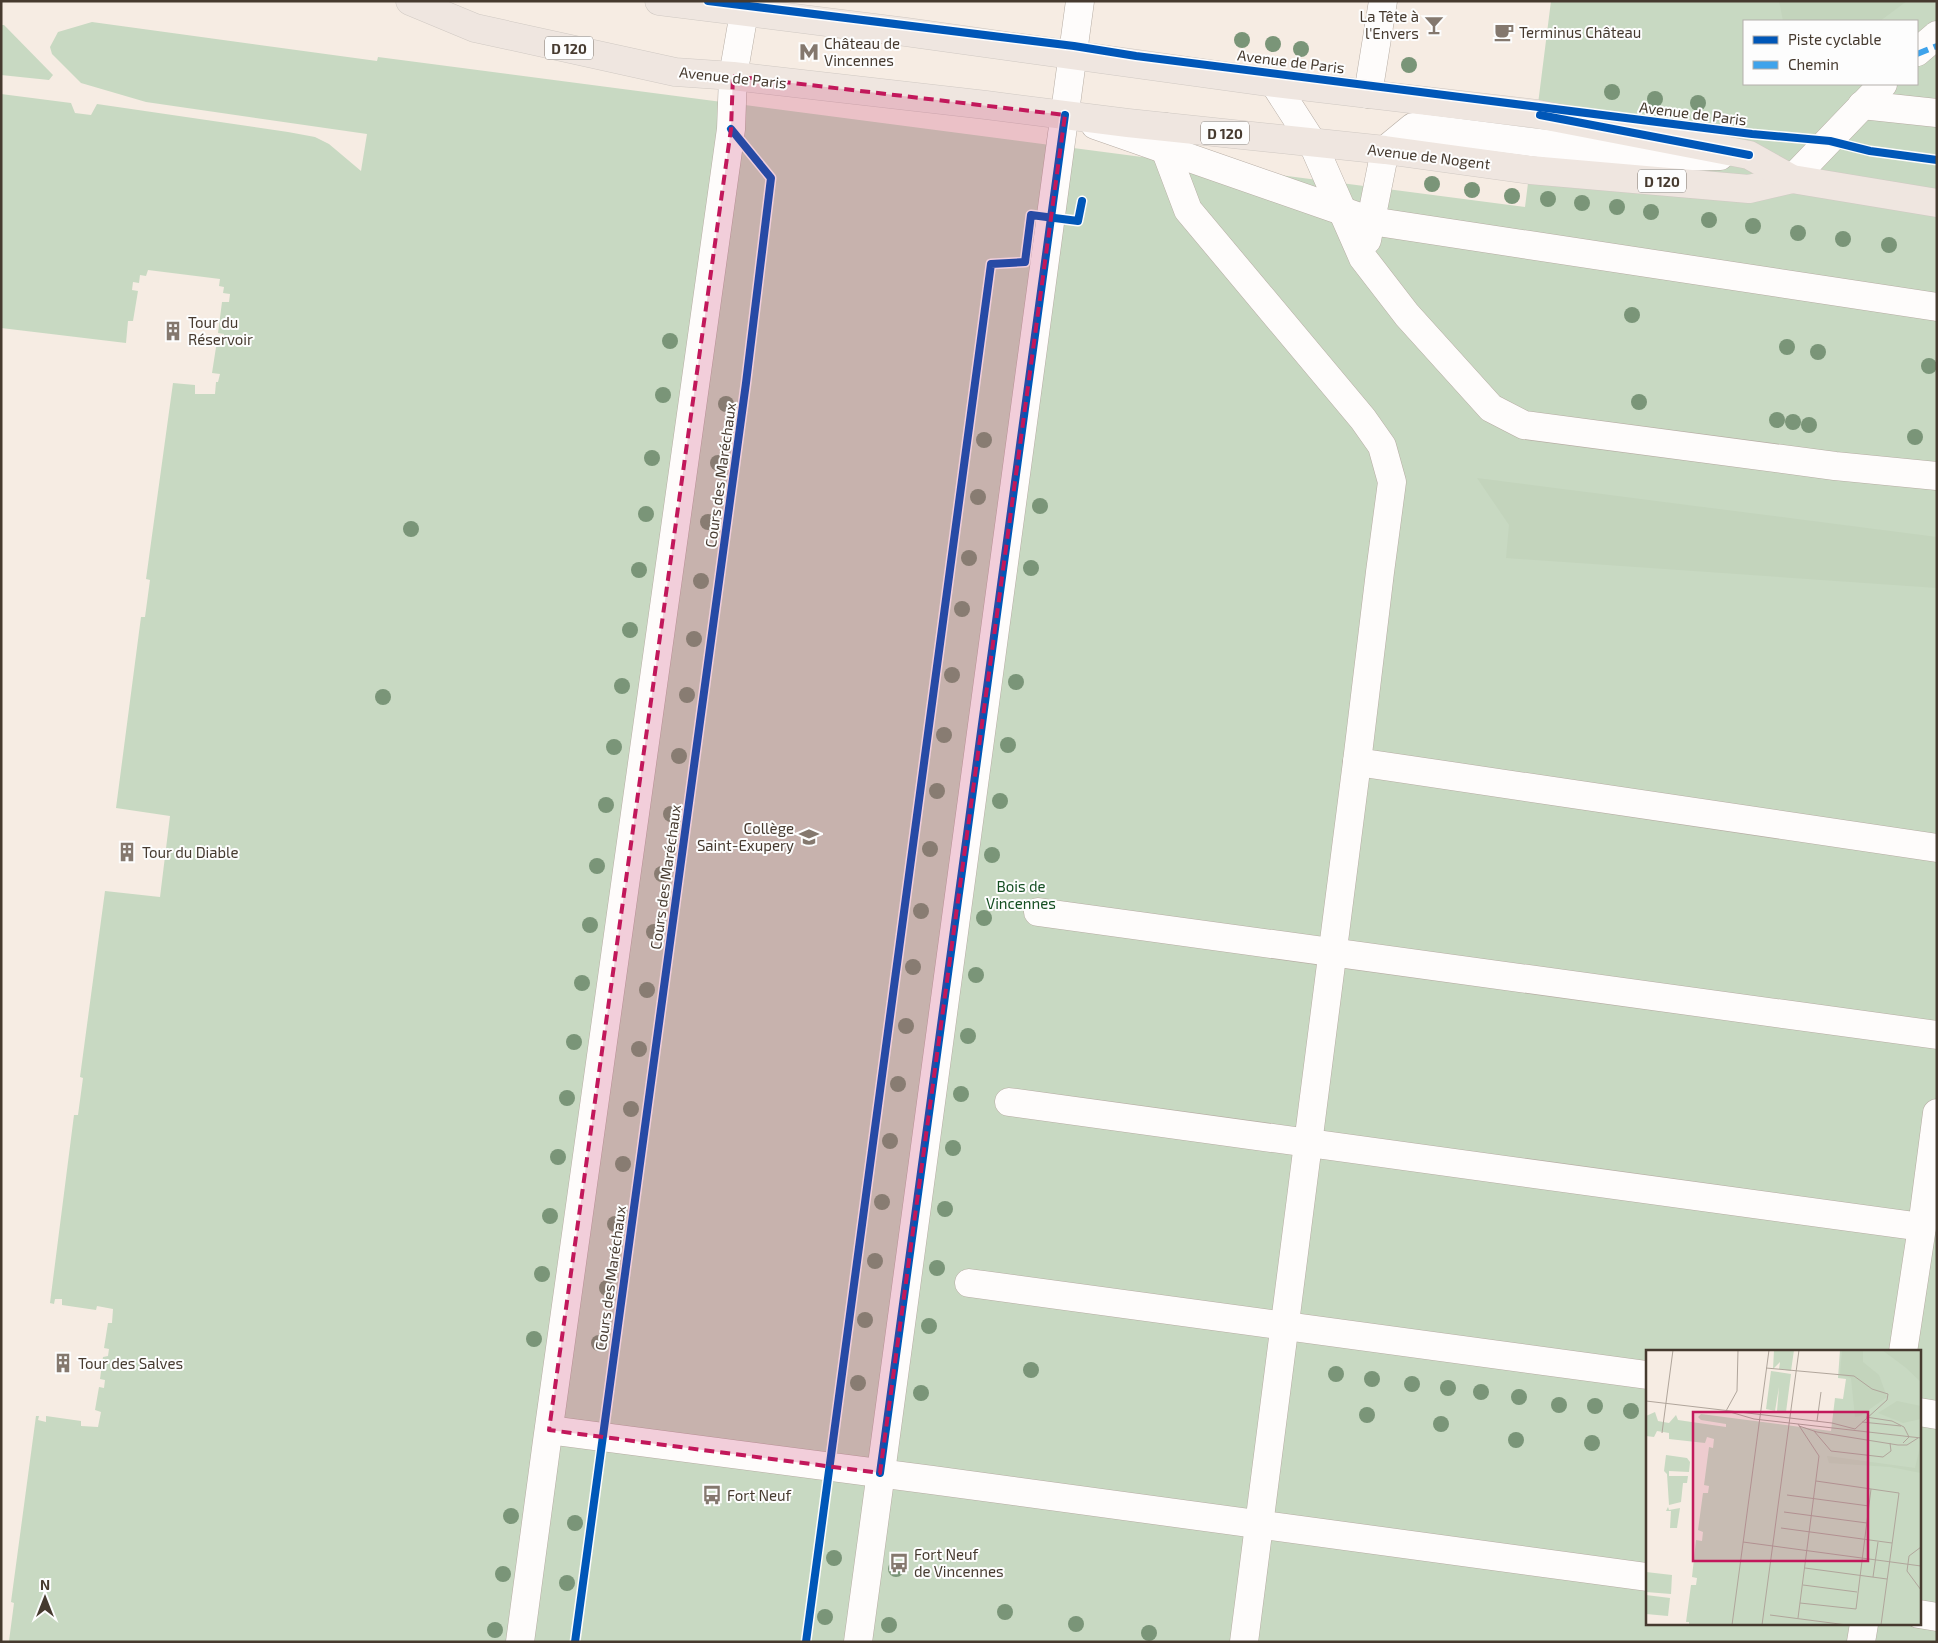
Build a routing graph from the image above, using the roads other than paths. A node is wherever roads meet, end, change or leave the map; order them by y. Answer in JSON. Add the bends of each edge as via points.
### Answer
{"nodes":[{"id":1,"x":410,"y":1,"type":"edge"},
{"id":2,"x":659,"y":1,"type":"edge"},
{"id":3,"x":1080,"y":1,"type":"edge"},
{"id":4,"x":1383,"y":1,"type":"edge"},
{"id":5,"x":745,"y":7,"type":"edge"},
{"id":6,"x":1937,"y":35,"type":"edge"},
{"id":7,"x":1918,"y":51,"type":"edge"},
{"id":8,"x":1073,"y":55,"type":"junction"},
{"id":9,"x":1918,"y":56,"type":"edge"},
{"id":10,"x":1937,"y":59,"type":"edge"},
{"id":11,"x":734,"y":76,"type":"junction"},
{"id":12,"x":1274,"y":83,"type":"junction"},
{"id":13,"x":1882,"y":85,"type":"edge"},
{"id":14,"x":1368,"y":94,"type":"junction"},
{"id":15,"x":1862,"y":105,"type":"junction"},
{"id":16,"x":1937,"y":113,"type":"edge"},
{"id":17,"x":1065,"y":115,"type":"junction"},
{"id":18,"x":1165,"y":138,"type":"junction"},
{"id":19,"x":1312,"y":142,"type":"junction"},
{"id":20,"x":1385,"y":150,"type":"junction"},
{"id":21,"x":1749,"y":155,"type":"junction"},
{"id":22,"x":1792,"y":179,"type":"junction"},
{"id":23,"x":1937,"y":203,"type":"edge"},
{"id":24,"x":1342,"y":211,"type":"junction"},
{"id":25,"x":1371,"y":221,"type":"junction"},
{"id":26,"x":1363,"y":258,"type":"junction"},
{"id":27,"x":1937,"y":307,"type":"edge"},
{"id":28,"x":1937,"y":476,"type":"edge"},
{"id":29,"x":1357,"y":762,"type":"junction"},
{"id":30,"x":1937,"y":848,"type":"edge"},
{"id":31,"x":1038,"y":912,"type":"dead end"},
{"id":32,"x":1332,"y":951,"type":"junction"},
{"id":33,"x":1937,"y":1035,"type":"edge"},
{"id":34,"x":1009,"y":1102,"type":"dead end"},
{"id":35,"x":1937,"y":1113,"type":"edge"},
{"id":36,"x":1308,"y":1142,"type":"junction"},
{"id":37,"x":1922,"y":1227,"type":"junction"},
{"id":38,"x":969,"y":1283,"type":"dead end"},
{"id":39,"x":1284,"y":1325,"type":"junction"},
{"id":40,"x":1903,"y":1350,"type":"edge"},
{"id":41,"x":1646,"y":1375,"type":"edge"},
{"id":42,"x":1920,"y":1412,"type":"edge"},
{"id":43,"x":1937,"y":1415,"type":"edge"},
{"id":44,"x":549,"y":1430,"type":"junction"},
{"id":45,"x":880,"y":1473,"type":"junction"},
{"id":46,"x":1258,"y":1524,"type":"junction"},
{"id":47,"x":1646,"y":1577,"type":"edge"},
{"id":48,"x":1920,"y":1614,"type":"edge"},
{"id":49,"x":1937,"y":1617,"type":"edge"},
{"id":50,"x":1864,"y":1626,"type":"edge"},
{"id":51,"x":520,"y":1642,"type":"edge"},
{"id":52,"x":858,"y":1642,"type":"edge"},
{"id":53,"x":1244,"y":1642,"type":"edge"},
{"id":54,"x":1861,"y":1642,"type":"edge"}],
"edges":[{"from":1,"to":11,"type":"main road","name":"Avenue de Paris","number":"D 120","via":[[475,28],[676,72]]},
{"from":2,"to":5,"type":"main road","number":"D 120"},
{"from":3,"to":8,"type":"street"},
{"from":4,"to":14,"type":"street"},
{"from":5,"to":8,"type":"main road","number":"D 120"},
{"from":5,"to":11,"type":"street"},
{"from":6,"to":7,"type":"street"},
{"from":8,"to":12,"type":"main road","name":"Avenue de Nogent","number":"D 120"},
{"from":8,"to":17,"type":"street"},
{"from":9,"to":10,"type":"street"},
{"from":11,"to":17,"type":"main road","name":"Avenue de Paris","number":"D 120"},
{"from":11,"to":44,"type":"street","via":[[731,129]]},
{"from":12,"to":14,"type":"main road","name":"Avenue de Nogent","number":"D 120"},
{"from":12,"to":19,"type":"street"},
{"from":13,"to":15,"type":"street"},
{"from":14,"to":21,"type":"main road","name":"Avenue de Nogent","number":"D 120","via":[[1537,114]]},
{"from":15,"to":16,"type":"street"},
{"from":15,"to":22,"type":"street"},
{"from":17,"to":18,"type":"main road","name":"Avenue de Nogent","number":"D 120"},
{"from":17,"to":45,"type":"street"},
{"from":18,"to":19,"type":"main road","name":"Avenue de Nogent","number":"D 120"},
{"from":18,"to":24,"type":"street"},
{"from":18,"to":29,"type":"street","via":[[1188,210],[1348,399],[1382,446],[1392,482]]},
{"from":19,"to":20,"type":"main road","name":"Avenue de Nogent","number":"D 120"},
{"from":19,"to":24,"type":"street"},
{"from":20,"to":21,"type":"street","via":[[1413,127],[1650,157]]},
{"from":20,"to":22,"type":"main road","name":"Avenue de Nogent","number":"D 120","via":[[1530,170],[1749,189]]},
{"from":20,"to":25,"type":"street"},
{"from":21,"to":22,"type":"main road","name":"Avenue de Nogent","number":"D 120"},
{"from":22,"to":23,"type":"main road","name":"Avenue de Nogent","number":"D 120"},
{"from":24,"to":25,"type":"street"},
{"from":24,"to":26,"type":"street"},
{"from":25,"to":26,"type":"street"},
{"from":25,"to":27,"type":"street"},
{"from":26,"to":28,"type":"street","via":[[1407,315],[1491,408],[1524,425],[1834,466]]},
{"from":29,"to":30,"type":"street"},
{"from":29,"to":32,"type":"street"},
{"from":31,"to":32,"type":"street"},
{"from":32,"to":33,"type":"street"},
{"from":32,"to":36,"type":"street"},
{"from":34,"to":36,"type":"street"},
{"from":35,"to":37,"type":"street"},
{"from":36,"to":37,"type":"street"},
{"from":36,"to":39,"type":"street"},
{"from":37,"to":40,"type":"street"},
{"from":38,"to":39,"type":"street"},
{"from":39,"to":41,"type":"street"},
{"from":39,"to":46,"type":"street"},
{"from":42,"to":43,"type":"street"},
{"from":44,"to":45,"type":"street"},
{"from":44,"to":51,"type":"street"},
{"from":45,"to":46,"type":"street"},
{"from":45,"to":52,"type":"street"},
{"from":46,"to":47,"type":"street"},
{"from":46,"to":53,"type":"street"},
{"from":48,"to":49,"type":"street"},
{"from":50,"to":54,"type":"street"}]}
